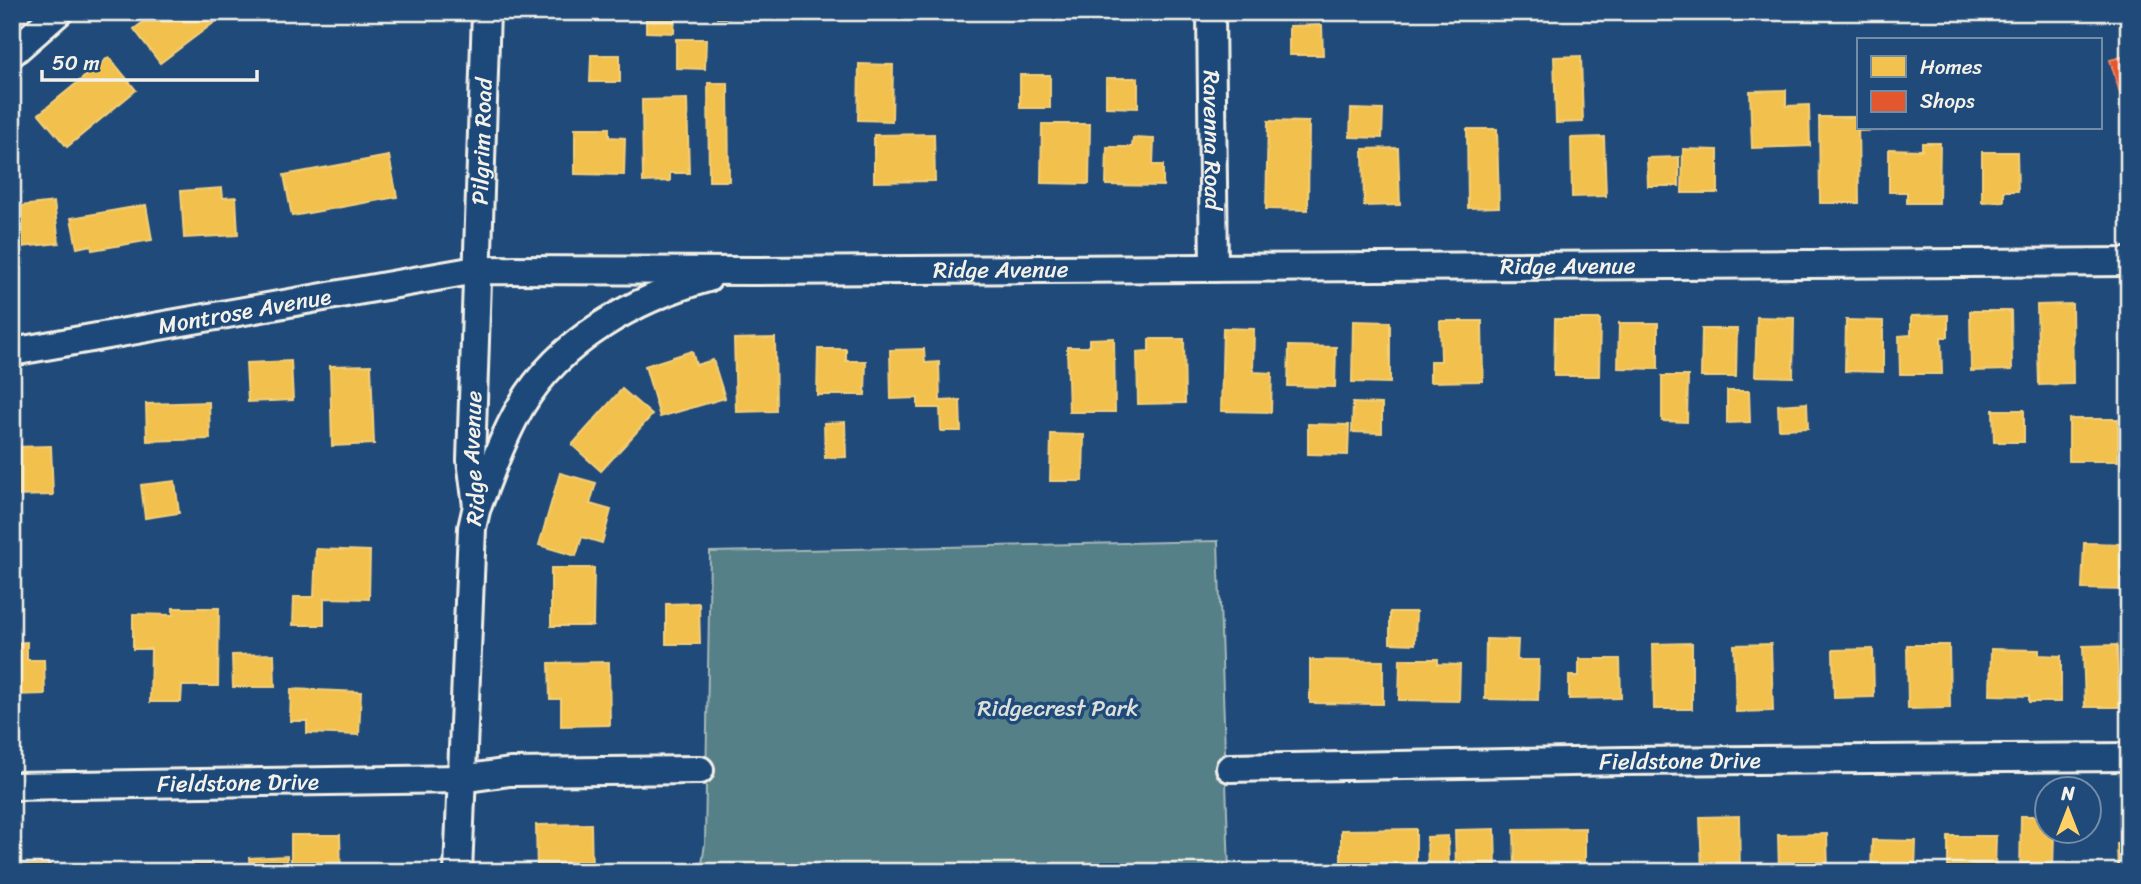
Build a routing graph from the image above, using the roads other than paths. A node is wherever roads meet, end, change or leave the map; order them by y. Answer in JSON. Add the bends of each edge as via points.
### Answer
{"nodes":[{"id":1,"x":59,"y":12,"type":"edge"},
{"id":2,"x":486,"y":12,"type":"edge"},
{"id":3,"x":1211,"y":12,"type":"edge"},
{"id":4,"x":12,"y":52,"type":"edge"},
{"id":5,"x":2129,"y":262,"type":"edge"},
{"id":6,"x":1214,"y":268,"type":"junction"},
{"id":7,"x":476,"y":270,"type":"junction"},
{"id":8,"x":754,"y":271,"type":"junction"},
{"id":9,"x":12,"y":352,"type":"edge"},
{"id":10,"x":477,"y":506,"type":"junction"},
{"id":11,"x":2129,"y":757,"type":"edge"},
{"id":12,"x":1230,"y":768,"type":"dead end"},
{"id":13,"x":700,"y":770,"type":"dead end"},
{"id":14,"x":461,"y":779,"type":"junction"},
{"id":15,"x":12,"y":786,"type":"edge"},
{"id":16,"x":458,"y":872,"type":"edge"}],
"edges":[{"from":1,"to":4,"type":"street"},
{"from":2,"to":7,"type":"street","name":"Pilgrim Road"},
{"from":3,"to":6,"type":"street","name":"Ravenna Road"},
{"from":5,"to":6,"type":"street","name":"Ridge Avenue"},
{"from":6,"to":8,"type":"street","name":"Ridge Avenue"},
{"from":7,"to":8,"type":"street","name":"Ridge Avenue"},
{"from":7,"to":9,"type":"street","name":"Montrose Avenue"},
{"from":7,"to":10,"type":"street","name":"Ridge Avenue","via":[[471,460]]},
{"from":8,"to":10,"type":"street","via":[[721,275],[665,293],[621,313],[583,339],[550,369],[523,404]]},
{"from":10,"to":14,"type":"street","name":"Ridge Avenue","via":[[472,528]]},
{"from":11,"to":12,"type":"street","name":"Fieldstone Drive"},
{"from":13,"to":14,"type":"street","name":"Fieldstone Drive","via":[[510,772]]},
{"from":14,"to":15,"type":"street","name":"Fieldstone Drive"},
{"from":14,"to":16,"type":"street","name":"Ridge Avenue"}]}
